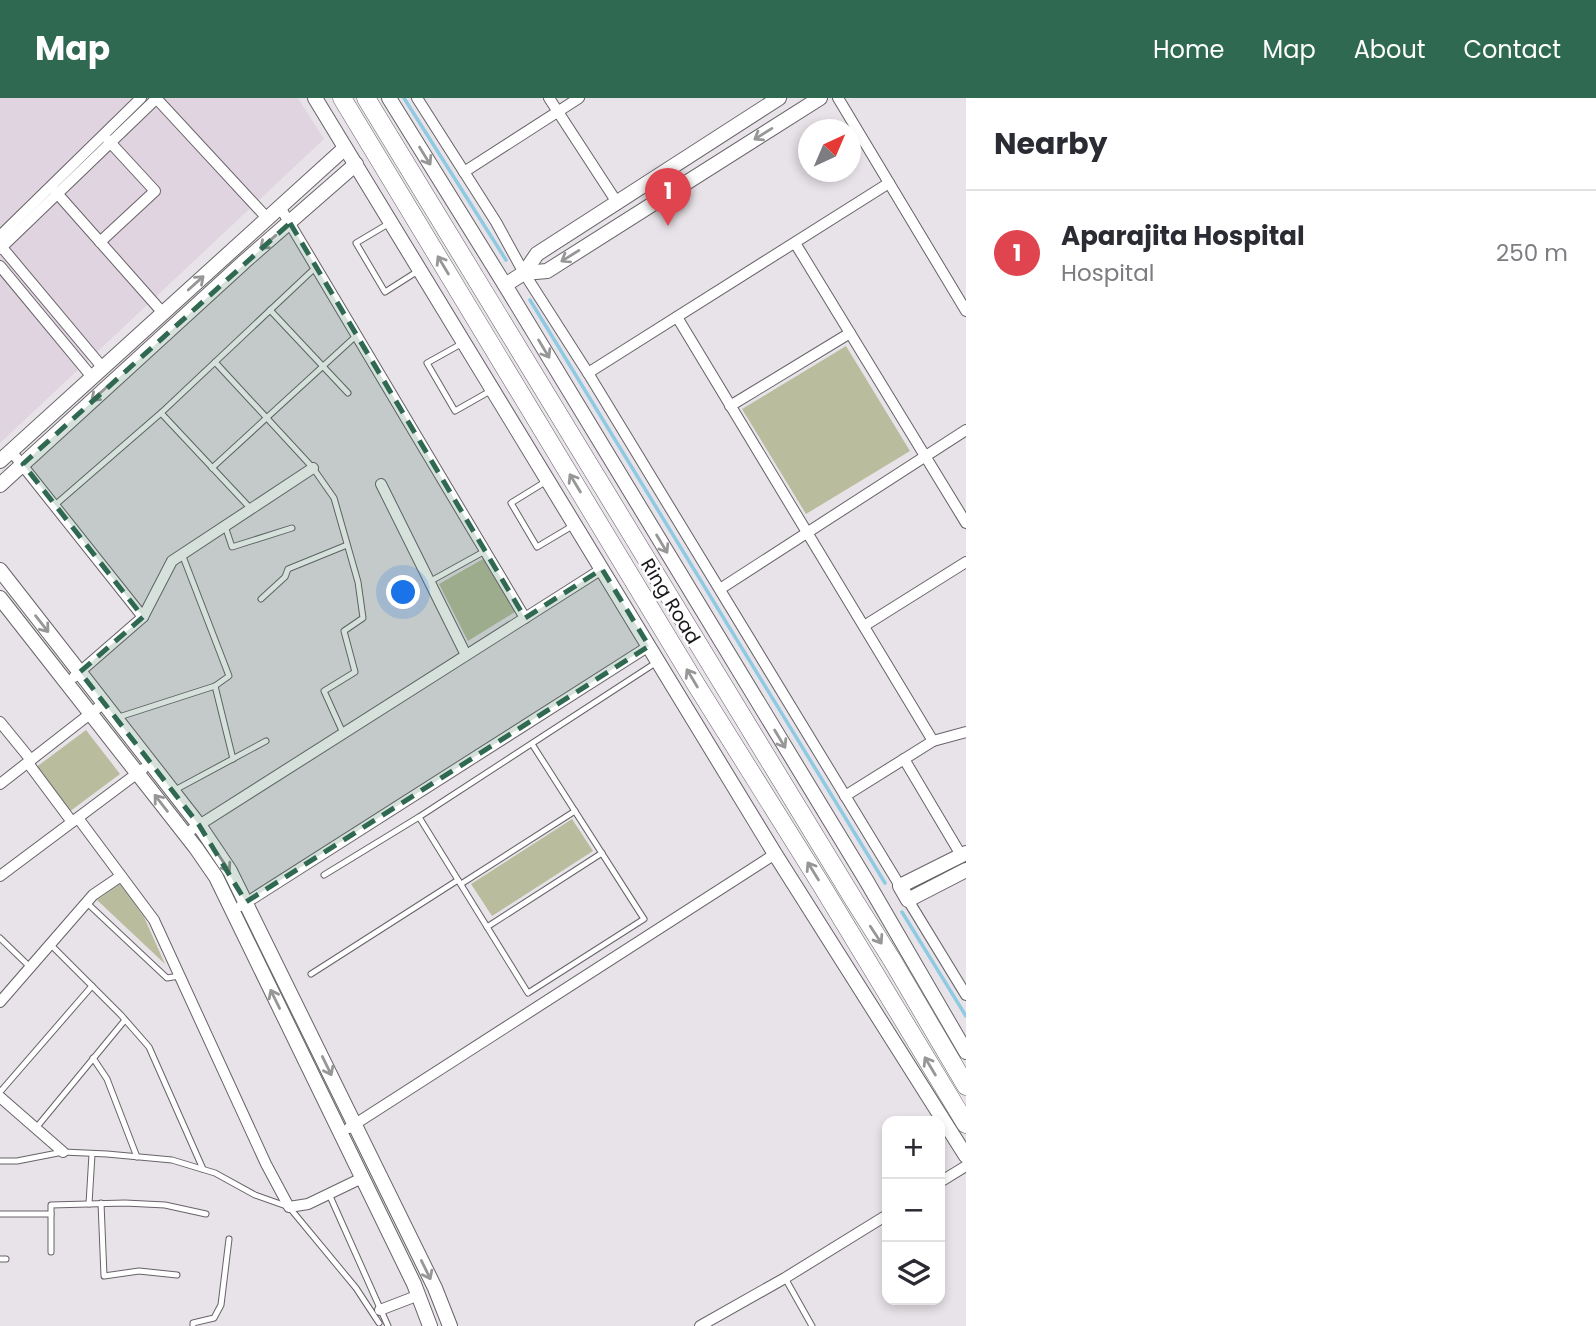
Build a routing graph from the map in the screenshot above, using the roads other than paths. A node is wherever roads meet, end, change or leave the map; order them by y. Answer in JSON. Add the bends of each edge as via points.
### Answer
{"nodes":[{"id":1,"x":141,"y":98,"type":"edge"},
{"id":2,"x":157,"y":98,"type":"edge"},
{"id":3,"x":314,"y":98,"type":"edge"},
{"id":4,"x":342,"y":98,"type":"edge"},
{"id":5,"x":366,"y":98,"type":"edge"},
{"id":6,"x":389,"y":98,"type":"edge"},
{"id":7,"x":417,"y":98,"type":"edge"},
{"id":8,"x":549,"y":98,"type":"edge"},
{"id":9,"x":579,"y":98,"type":"edge"},
{"id":10,"x":779,"y":98,"type":"edge"},
{"id":11,"x":820,"y":98,"type":"edge"},
{"id":12,"x":838,"y":98,"type":"edge"},
{"id":13,"x":558,"y":112,"type":"junction"},
{"id":14,"x":107,"y":139,"type":"junction"},
{"id":15,"x":345,"y":148,"type":"junction"},
{"id":16,"x":356,"y":164,"type":"junction"},
{"id":17,"x":464,"y":172,"type":"junction"},
{"id":18,"x":889,"y":183,"type":"junction"},
{"id":19,"x":55,"y":190,"type":"junction"},
{"id":20,"x":618,"y":204,"type":"junction"},
{"id":21,"x":280,"y":207,"type":"junction"},
{"id":22,"x":267,"y":218,"type":"junction"},
{"id":23,"x":391,"y":222,"type":"junction"},
{"id":24,"x":290,"y":223,"type":"junction"},
{"id":25,"x":0,"y":236,"type":"edge"},
{"id":26,"x":100,"y":242,"type":"junction"},
{"id":27,"x":795,"y":243,"type":"junction"},
{"id":28,"x":1,"y":247,"type":"edge"},
{"id":29,"x":0,"y":266,"type":"edge"},
{"id":30,"x":316,"y":267,"type":"junction"},
{"id":31,"x":420,"y":270,"type":"junction"},
{"id":32,"x":524,"y":273,"type":"junction"},
{"id":33,"x":505,"y":285,"type":"junction"},
{"id":34,"x":965,"y":306,"type":"edge"},
{"id":35,"x":270,"y":310,"type":"junction"},
{"id":36,"x":163,"y":313,"type":"junction"},
{"id":37,"x":677,"y":317,"type":"junction"},
{"id":38,"x":850,"y":333,"type":"junction"},
{"id":39,"x":357,"y":335,"type":"junction"},
{"id":40,"x":464,"y":343,"type":"junction"},
{"id":41,"x":215,"y":362,"type":"junction"},
{"id":42,"x":323,"y":366,"type":"junction"},
{"id":43,"x":97,"y":372,"type":"junction"},
{"id":44,"x":588,"y":373,"type":"junction"},
{"id":45,"x":493,"y":390,"type":"junction"},
{"id":46,"x":348,"y":393,"type":"dead end"},
{"id":47,"x":730,"y":406,"type":"junction"},
{"id":48,"x":161,"y":413,"type":"junction"},
{"id":49,"x":266,"y":418,"type":"junction"},
{"id":50,"x":966,"y":430,"type":"edge"},
{"id":51,"x":12,"y":450,"type":"junction"},
{"id":52,"x":925,"y":456,"type":"junction"},
{"id":53,"x":0,"y":461,"type":"edge"},
{"id":54,"x":23,"y":464,"type":"junction"},
{"id":55,"x":212,"y":468,"type":"junction"},
{"id":56,"x":313,"y":468,"type":"junction"},
{"id":57,"x":548,"y":480,"type":"junction"},
{"id":58,"x":381,"y":484,"type":"dead end"},
{"id":59,"x":0,"y":485,"type":"edge"},
{"id":60,"x":55,"y":505,"type":"junction"},
{"id":61,"x":251,"y":509,"type":"junction"},
{"id":62,"x":966,"y":523,"type":"edge"},
{"id":63,"x":575,"y":524,"type":"junction"},
{"id":64,"x":225,"y":526,"type":"junction"},
{"id":65,"x":292,"y":528,"type":"dead end"},
{"id":66,"x":807,"y":533,"type":"junction"},
{"id":67,"x":348,"y":545,"type":"junction"},
{"id":68,"x":485,"y":551,"type":"junction"},
{"id":69,"x":182,"y":554,"type":"junction"},
{"id":70,"x":966,"y":562,"type":"edge"},
{"id":71,"x":602,"y":569,"type":"junction"},
{"id":72,"x":0,"y":570,"type":"edge"},
{"id":73,"x":429,"y":582,"type":"junction"},
{"id":74,"x":720,"y":589,"type":"junction"},
{"id":75,"x":0,"y":598,"type":"edge"},
{"id":76,"x":261,"y":599,"type":"dead end"},
{"id":77,"x":143,"y":617,"type":"junction"},
{"id":78,"x":524,"y":618,"type":"junction"},
{"id":79,"x":864,"y":626,"type":"junction"},
{"id":80,"x":649,"y":646,"type":"junction"},
{"id":81,"x":466,"y":655,"type":"junction"},
{"id":82,"x":658,"y":661,"type":"junction"},
{"id":83,"x":80,"y":672,"type":"junction"},
{"id":84,"x":67,"y":684,"type":"junction"},
{"id":85,"x":215,"y":686,"type":"junction"},
{"id":86,"x":104,"y":703,"type":"junction"},
{"id":87,"x":90,"y":714,"type":"junction"},
{"id":88,"x":115,"y":718,"type":"junction"},
{"id":89,"x":0,"y":722,"type":"edge"},
{"id":90,"x":966,"y":732,"type":"edge"},
{"id":91,"x":343,"y":733,"type":"junction"},
{"id":92,"x":266,"y":741,"type":"dead end"},
{"id":93,"x":933,"y":741,"type":"junction"},
{"id":94,"x":531,"y":744,"type":"junction"},
{"id":95,"x":233,"y":759,"type":"junction"},
{"id":96,"x":904,"y":759,"type":"junction"},
{"id":97,"x":29,"y":762,"type":"junction"},
{"id":98,"x":150,"y":763,"type":"junction"},
{"id":99,"x":137,"y":773,"type":"junction"},
{"id":100,"x":0,"y":784,"type":"edge"},
{"id":101,"x":172,"y":792,"type":"junction"},
{"id":102,"x":845,"y":796,"type":"junction"},
{"id":103,"x":575,"y":811,"type":"junction"},
{"id":104,"x":419,"y":817,"type":"junction"},
{"id":105,"x":75,"y":820,"type":"junction"},
{"id":106,"x":199,"y":825,"type":"junction"},
{"id":107,"x":185,"y":834,"type":"junction"},
{"id":108,"x":602,"y":853,"type":"junction"},
{"id":109,"x":775,"y":854,"type":"junction"},
{"id":110,"x":964,"y":854,"type":"edge"},
{"id":111,"x":966,"y":870,"type":"edge"},
{"id":112,"x":324,"y":875,"type":"dead end"},
{"id":113,"x":0,"y":876,"type":"edge"},
{"id":114,"x":121,"y":876,"type":"junction"},
{"id":115,"x":459,"y":882,"type":"junction"},
{"id":116,"x":900,"y":886,"type":"junction"},
{"id":117,"x":908,"y":900,"type":"junction"},
{"id":118,"x":246,"y":902,"type":"junction"},
{"id":119,"x":87,"y":903,"type":"junction"},
{"id":120,"x":232,"y":911,"type":"junction"},
{"id":121,"x":487,"y":927,"type":"junction"},
{"id":122,"x":0,"y":937,"type":"edge"},
{"id":123,"x":50,"y":944,"type":"junction"},
{"id":124,"x":30,"y":967,"type":"junction"},
{"id":125,"x":311,"y":974,"type":"dead end"},
{"id":126,"x":179,"y":976,"type":"junction"},
{"id":127,"x":92,"y":986,"type":"junction"},
{"id":128,"x":966,"y":995,"type":"edge"},
{"id":129,"x":0,"y":1002,"type":"edge"},
{"id":130,"x":125,"y":1020,"type":"junction"},
{"id":131,"x":966,"y":1052,"type":"edge"},
{"id":132,"x":93,"y":1058,"type":"junction"},
{"id":133,"x":966,"y":1086,"type":"edge"},
{"id":134,"x":0,"y":1094,"type":"edge"},
{"id":135,"x":966,"y":1124,"type":"edge"},
{"id":136,"x":356,"y":1125,"type":"junction"},
{"id":137,"x":36,"y":1128,"type":"junction"},
{"id":138,"x":340,"y":1132,"type":"junction"},
{"id":139,"x":63,"y":1152,"type":"junction"},
{"id":140,"x":92,"y":1154,"type":"junction"},
{"id":141,"x":966,"y":1156,"type":"edge"},
{"id":142,"x":137,"y":1157,"type":"junction"},
{"id":143,"x":0,"y":1161,"type":"edge"},
{"id":144,"x":966,"y":1166,"type":"edge"},
{"id":145,"x":202,"y":1169,"type":"junction"},
{"id":146,"x":362,"y":1178,"type":"junction"},
{"id":147,"x":945,"y":1179,"type":"edge"},
{"id":148,"x":329,"y":1194,"type":"junction"},
{"id":149,"x":101,"y":1203,"type":"junction"},
{"id":150,"x":89,"y":1204,"type":"junction"},
{"id":151,"x":289,"y":1207,"type":"junction"},
{"id":152,"x":0,"y":1214,"type":"edge"},
{"id":153,"x":51,"y":1214,"type":"junction"},
{"id":154,"x":206,"y":1214,"type":"dead end"},
{"id":155,"x":882,"y":1218,"type":"edge"},
{"id":156,"x":229,"y":1239,"type":"dead end"},
{"id":157,"x":51,"y":1252,"type":"dead end"},
{"id":158,"x":177,"y":1275,"type":"dead end"},
{"id":159,"x":785,"y":1278,"type":"junction"},
{"id":160,"x":419,"y":1295,"type":"junction"},
{"id":161,"x":380,"y":1319,"type":"edge"},
{"id":162,"x":193,"y":1326,"type":"edge"},
{"id":163,"x":388,"y":1326,"type":"edge"},
{"id":164,"x":430,"y":1326,"type":"edge"},
{"id":165,"x":450,"y":1326,"type":"edge"},
{"id":166,"x":700,"y":1326,"type":"edge"},
{"id":167,"x":812,"y":1326,"type":"edge"}],
"edges":[{"from":1,"to":14,"type":"street"},
{"from":2,"to":14,"type":"street"},
{"from":2,"to":22,"type":"street"},
{"from":3,"to":15,"type":"street"},
{"from":135,"to":4,"type":"highway","name":"Ring Road","one_way":true},
{"from":5,"to":133,"type":"highway","name":"Ring Road","one_way":true},
{"from":6,"to":33,"type":"street","one_way":true},
{"from":7,"to":17,"type":"street"},
{"from":8,"to":13,"type":"street"},
{"from":9,"to":13,"type":"street"},
{"from":10,"to":20,"type":"street"},
{"from":11,"to":32,"type":"street","one_way":true,"via":[[547,271]]},
{"from":12,"to":18,"type":"street"},
{"from":13,"to":17,"type":"street"},
{"from":13,"to":20,"type":"street"},
{"from":14,"to":19,"type":"street"},
{"from":14,"to":26,"type":"street","via":[[155,191]]},
{"from":15,"to":16,"type":"street"},
{"from":15,"to":21,"type":"street"},
{"from":16,"to":23,"type":"street"},
{"from":16,"to":24,"type":"street"},
{"from":17,"to":32,"type":"street"},
{"from":18,"to":27,"type":"street"},
{"from":18,"to":34,"type":"street"},
{"from":19,"to":25,"type":"street"},
{"from":19,"to":26,"type":"street"},
{"from":19,"to":28,"type":"street"},
{"from":20,"to":32,"type":"street","via":[[537,254]]},
{"from":21,"to":22,"type":"street"},
{"from":21,"to":24,"type":"street"},
{"from":36,"to":22,"type":"street","one_way":true},
{"from":23,"to":31,"type":"street"},
{"from":23,"to":31,"type":"lane","via":[[356,243],[385,292]]},
{"from":24,"to":30,"type":"street"},
{"from":24,"to":54,"type":"street","one_way":true},
{"from":26,"to":36,"type":"street"},
{"from":27,"to":37,"type":"street"},
{"from":27,"to":38,"type":"street"},
{"from":28,"to":43,"type":"street"},
{"from":29,"to":43,"type":"street"},
{"from":30,"to":35,"type":"lane"},
{"from":30,"to":39,"type":"street"},
{"from":31,"to":40,"type":"street"},
{"from":32,"to":33,"type":"street"},
{"from":32,"to":44,"type":"street"},
{"from":33,"to":131,"type":"street","one_way":true},
{"from":35,"to":41,"type":"lane"},
{"from":35,"to":42,"type":"lane"},
{"from":36,"to":43,"type":"street"},
{"from":37,"to":44,"type":"street"},
{"from":37,"to":47,"type":"street"},
{"from":38,"to":47,"type":"street"},
{"from":38,"to":52,"type":"street"},
{"from":39,"to":42,"type":"lane"},
{"from":39,"to":68,"type":"street"},
{"from":40,"to":45,"type":"street"},
{"from":40,"to":45,"type":"lane","via":[[427,363],[455,411]]},
{"from":41,"to":48,"type":"lane"},
{"from":41,"to":49,"type":"lane"},
{"from":42,"to":46,"type":"lane"},
{"from":42,"to":49,"type":"lane"},
{"from":43,"to":51,"type":"street"},
{"from":44,"to":74,"type":"street"},
{"from":45,"to":57,"type":"street"},
{"from":47,"to":66,"type":"street"},
{"from":48,"to":55,"type":"lane"},
{"from":48,"to":60,"type":"lane"},
{"from":49,"to":55,"type":"lane"},
{"from":49,"to":56,"type":"lane"},
{"from":50,"to":52,"type":"street"},
{"from":51,"to":53,"type":"street"},
{"from":51,"to":54,"type":"street"},
{"from":52,"to":62,"type":"street"},
{"from":52,"to":66,"type":"street"},
{"from":54,"to":59,"type":"street"},
{"from":54,"to":60,"type":"street"},
{"from":55,"to":61,"type":"lane"},
{"from":56,"to":61,"type":"street"},
{"from":56,"to":67,"type":"lane","via":[[334,498]]},
{"from":57,"to":63,"type":"street"},
{"from":57,"to":63,"type":"lane","via":[[511,503],[537,547]]},
{"from":58,"to":73,"type":"street"},
{"from":60,"to":77,"type":"street"},
{"from":61,"to":64,"type":"street"},
{"from":63,"to":71,"type":"street"},
{"from":64,"to":65,"type":"lane","via":[[232,547]]},
{"from":64,"to":69,"type":"street"},
{"from":66,"to":74,"type":"street"},
{"from":66,"to":79,"type":"street"},
{"from":67,"to":76,"type":"lane","via":[[288,569]]},
{"from":67,"to":91,"type":"lane","via":[[363,618],[344,631],[355,672],[324,691]]},
{"from":68,"to":73,"type":"lane"},
{"from":68,"to":78,"type":"street"},
{"from":69,"to":77,"type":"street","via":[[172,561]]},
{"from":69,"to":85,"type":"lane","via":[[229,676]]},
{"from":70,"to":79,"type":"street"},
{"from":71,"to":78,"type":"street"},
{"from":71,"to":80,"type":"street"},
{"from":72,"to":83,"type":"street","one_way":true},
{"from":73,"to":81,"type":"street"},
{"from":74,"to":102,"type":"street"},
{"from":75,"to":84,"type":"street"},
{"from":77,"to":83,"type":"street"},
{"from":78,"to":81,"type":"street"},
{"from":79,"to":93,"type":"street"},
{"from":80,"to":82,"type":"street"},
{"from":80,"to":118,"type":"street"},
{"from":81,"to":91,"type":"street"},
{"from":82,"to":94,"type":"lane"},
{"from":82,"to":109,"type":"street"},
{"from":83,"to":84,"type":"street"},
{"from":83,"to":86,"type":"street"},
{"from":84,"to":87,"type":"street"},
{"from":85,"to":88,"type":"lane"},
{"from":85,"to":95,"type":"lane"},
{"from":86,"to":87,"type":"street"},
{"from":86,"to":88,"type":"street"},
{"from":87,"to":97,"type":"street"},
{"from":87,"to":99,"type":"street"},
{"from":88,"to":98,"type":"street"},
{"from":89,"to":97,"type":"street"},
{"from":90,"to":93,"type":"street"},
{"from":91,"to":106,"type":"street"},
{"from":92,"to":95,"type":"lane"},
{"from":93,"to":96,"type":"street"},
{"from":94,"to":103,"type":"lane"},
{"from":94,"to":104,"type":"lane"},
{"from":95,"to":101,"type":"lane"},
{"from":96,"to":102,"type":"street"},
{"from":96,"to":110,"type":"street"},
{"from":97,"to":100,"type":"street"},
{"from":97,"to":105,"type":"street"},
{"from":98,"to":99,"type":"street"},
{"from":98,"to":101,"type":"street"},
{"from":99,"to":105,"type":"street"},
{"from":107,"to":99,"type":"street","one_way":true},
{"from":101,"to":106,"type":"street"},
{"from":102,"to":116,"type":"street"},
{"from":103,"to":108,"type":"lane"},
{"from":103,"to":115,"type":"lane"},
{"from":104,"to":112,"type":"lane"},
{"from":104,"to":115,"type":"lane"},
{"from":105,"to":113,"type":"street"},
{"from":105,"to":114,"type":"street"},
{"from":106,"to":107,"type":"street"},
{"from":106,"to":118,"type":"street","one_way":true},
{"from":107,"to":120,"type":"street","via":[[216,877]]},
{"from":108,"to":121,"type":"lane"},
{"from":108,"to":121,"type":"lane","via":[[644,919],[528,993]]},
{"from":109,"to":136,"type":"street"},
{"from":109,"to":141,"type":"street"},
{"from":110,"to":116,"type":"street"},
{"from":111,"to":117,"type":"street"},
{"from":114,"to":119,"type":"street"},
{"from":114,"to":126,"type":"street","via":[[154,920]]},
{"from":115,"to":121,"type":"lane"},
{"from":115,"to":125,"type":"lane"},
{"from":116,"to":117,"type":"street"},
{"from":117,"to":128,"type":"street"},
{"from":118,"to":120,"type":"street"},
{"from":118,"to":136,"type":"street","one_way":true},
{"from":119,"to":123,"type":"street"},
{"from":119,"to":126,"type":"lane","via":[[167,978]]},
{"from":138,"to":120,"type":"street","one_way":true},
{"from":122,"to":124,"type":"lane"},
{"from":123,"to":124,"type":"street"},
{"from":123,"to":127,"type":"lane"},
{"from":124,"to":129,"type":"street"},
{"from":126,"to":151,"type":"street"},
{"from":127,"to":130,"type":"lane"},
{"from":127,"to":134,"type":"lane"},
{"from":130,"to":132,"type":"lane"},
{"from":130,"to":145,"type":"lane","via":[[149,1047]]},
{"from":132,"to":137,"type":"lane"},
{"from":132,"to":142,"type":"lane","via":[[107,1079]]},
{"from":134,"to":137,"type":"street"},
{"from":136,"to":138,"type":"street"},
{"from":136,"to":165,"type":"street","one_way":true},
{"from":137,"to":139,"type":"street"},
{"from":138,"to":146,"type":"street"},
{"from":139,"to":140,"type":"lane"},
{"from":139,"to":143,"type":"lane"},
{"from":140,"to":142,"type":"lane"},
{"from":140,"to":150,"type":"lane"},
{"from":142,"to":145,"type":"lane"},
{"from":144,"to":147,"type":"street"},
{"from":145,"to":151,"type":"lane"},
{"from":146,"to":148,"type":"street"},
{"from":146,"to":160,"type":"street"},
{"from":148,"to":151,"type":"street"},
{"from":148,"to":161,"type":"lane"},
{"from":149,"to":150,"type":"lane"},
{"from":149,"to":154,"type":"lane","via":[[165,1205]]},
{"from":149,"to":158,"type":"lane","via":[[104,1276],[139,1271]]},
{"from":150,"to":153,"type":"lane","via":[[51,1205]]},
{"from":151,"to":161,"type":"lane"},
{"from":152,"to":153,"type":"lane"},
{"from":153,"to":157,"type":"lane"},
{"from":155,"to":159,"type":"street"},
{"from":156,"to":162,"type":"lane","via":[[221,1305],[214,1318]]},
{"from":159,"to":166,"type":"street"},
{"from":159,"to":167,"type":"lane"},
{"from":160,"to":161,"type":"street"},
{"from":160,"to":164,"type":"street"},
{"from":161,"to":163,"type":"lane"}]}
